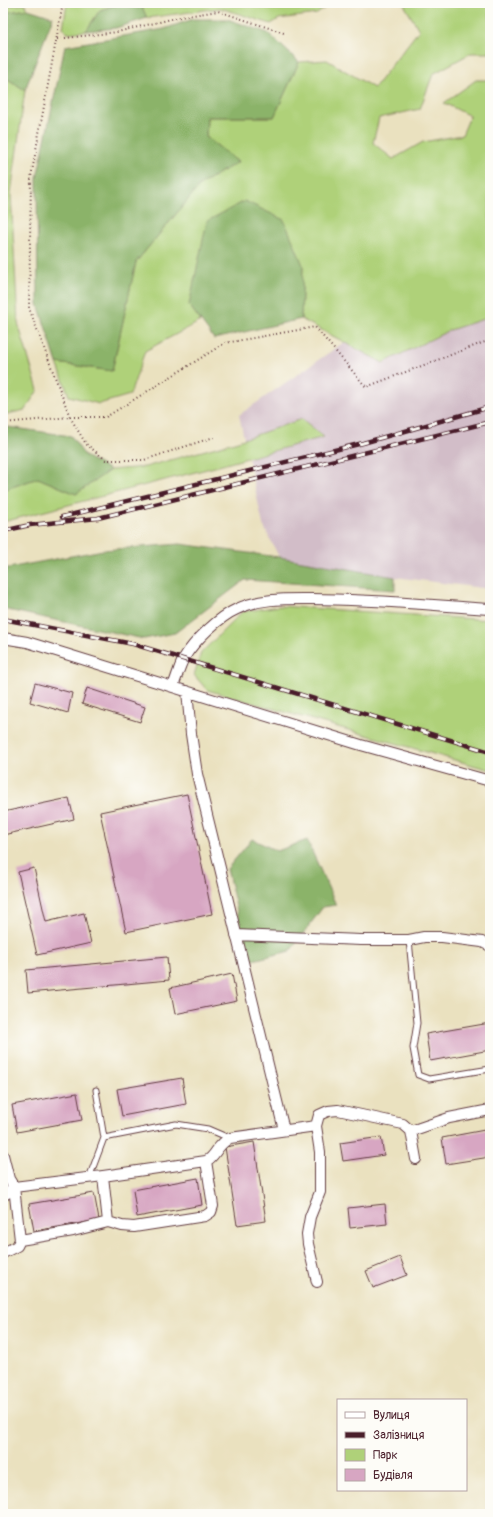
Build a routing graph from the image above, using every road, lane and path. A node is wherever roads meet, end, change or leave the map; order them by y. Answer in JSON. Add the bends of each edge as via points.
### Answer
{"nodes":[{"id":1,"x":63,"y":3,"type":"edge"},
{"id":2,"x":284,"y":33,"type":"dead end"},
{"id":3,"x":57,"y":40,"type":"junction"},
{"id":4,"x":490,"y":340,"type":"edge"},
{"id":5,"x":70,"y":417,"type":"junction"},
{"id":6,"x":3,"y":423,"type":"edge"},
{"id":7,"x":214,"y":437,"type":"dead end"},
{"id":8,"x":490,"y":609,"type":"edge"},
{"id":9,"x":3,"y":638,"type":"edge"},
{"id":10,"x":173,"y":686,"type":"junction"},
{"id":11,"x":187,"y":691,"type":"junction"},
{"id":12,"x":490,"y":781,"type":"edge"},
{"id":13,"x":236,"y":935,"type":"junction"},
{"id":14,"x":410,"y":940,"type":"junction"},
{"id":15,"x":490,"y":946,"type":"edge"},
{"id":16,"x":490,"y":1069,"type":"edge"},
{"id":17,"x":96,"y":1090,"type":"dead end"},
{"id":18,"x":490,"y":1110,"type":"edge"},
{"id":19,"x":316,"y":1126,"type":"junction"},
{"id":20,"x":284,"y":1130,"type":"junction"},
{"id":21,"x":411,"y":1131,"type":"junction"},
{"id":22,"x":104,"y":1138,"type":"junction"},
{"id":23,"x":230,"y":1138,"type":"junction"},
{"id":24,"x":3,"y":1155,"type":"edge"},
{"id":25,"x":416,"y":1159,"type":"dead end"},
{"id":26,"x":206,"y":1161,"type":"junction"},
{"id":27,"x":103,"y":1176,"type":"junction"},
{"id":28,"x":89,"y":1178,"type":"junction"},
{"id":29,"x":14,"y":1187,"type":"junction"},
{"id":30,"x":3,"y":1195,"type":"edge"},
{"id":31,"x":108,"y":1222,"type":"junction"},
{"id":32,"x":20,"y":1240,"type":"junction"},
{"id":33,"x":3,"y":1253,"type":"edge"},
{"id":34,"x":317,"y":1282,"type":"dead end"}],
"edges":[{"from":1,"to":3,"type":"path"},
{"from":2,"to":3,"type":"path","via":[[218,11],[117,32]]},
{"from":3,"to":5,"type":"path","via":[[31,177],[29,308]]},
{"from":4,"to":5,"type":"path","via":[[366,387],[316,327],[225,343],[106,417]]},
{"from":5,"to":6,"type":"path"},
{"from":5,"to":7,"type":"path","via":[[86,444],[106,460],[144,460]]},
{"from":8,"to":10,"type":"street","via":[[350,599],[257,601],[236,609],[217,622],[200,639],[185,658]]},
{"from":9,"to":10,"type":"street","via":[[27,642]]},
{"from":10,"to":11,"type":"street"},
{"from":11,"to":12,"type":"street","via":[[361,745]]},
{"from":11,"to":13,"type":"street","via":[[197,774]]},
{"from":13,"to":14,"type":"street"},
{"from":13,"to":20,"type":"street"},
{"from":14,"to":15,"type":"street","via":[[442,937],[482,942]]},
{"from":14,"to":16,"type":"lane","via":[[417,1023],[413,1048],[418,1074],[429,1079]]},
{"from":17,"to":22,"type":"lane"},
{"from":18,"to":21,"type":"street","via":[[448,1118]]},
{"from":19,"to":20,"type":"street"},
{"from":19,"to":21,"type":"street","via":[[319,1115],[338,1110],[403,1124]]},
{"from":19,"to":34,"type":"street","via":[[320,1152],[320,1192],[310,1217],[307,1234]]},
{"from":20,"to":23,"type":"street"},
{"from":21,"to":25,"type":"street"},
{"from":22,"to":23,"type":"lane","via":[[176,1124],[208,1130]]},
{"from":22,"to":28,"type":"lane"},
{"from":23,"to":26,"type":"street","via":[[219,1146],[211,1159]]},
{"from":24,"to":29,"type":"street","via":[[9,1179]]},
{"from":26,"to":27,"type":"street"},
{"from":26,"to":31,"type":"street","via":[[213,1206],[211,1212],[205,1216],[134,1227]]},
{"from":27,"to":28,"type":"street"},
{"from":27,"to":31,"type":"street"},
{"from":28,"to":29,"type":"street"},
{"from":29,"to":30,"type":"street"},
{"from":29,"to":32,"type":"street"},
{"from":31,"to":32,"type":"street"},
{"from":32,"to":33,"type":"street","via":[[17,1246]]}]}
